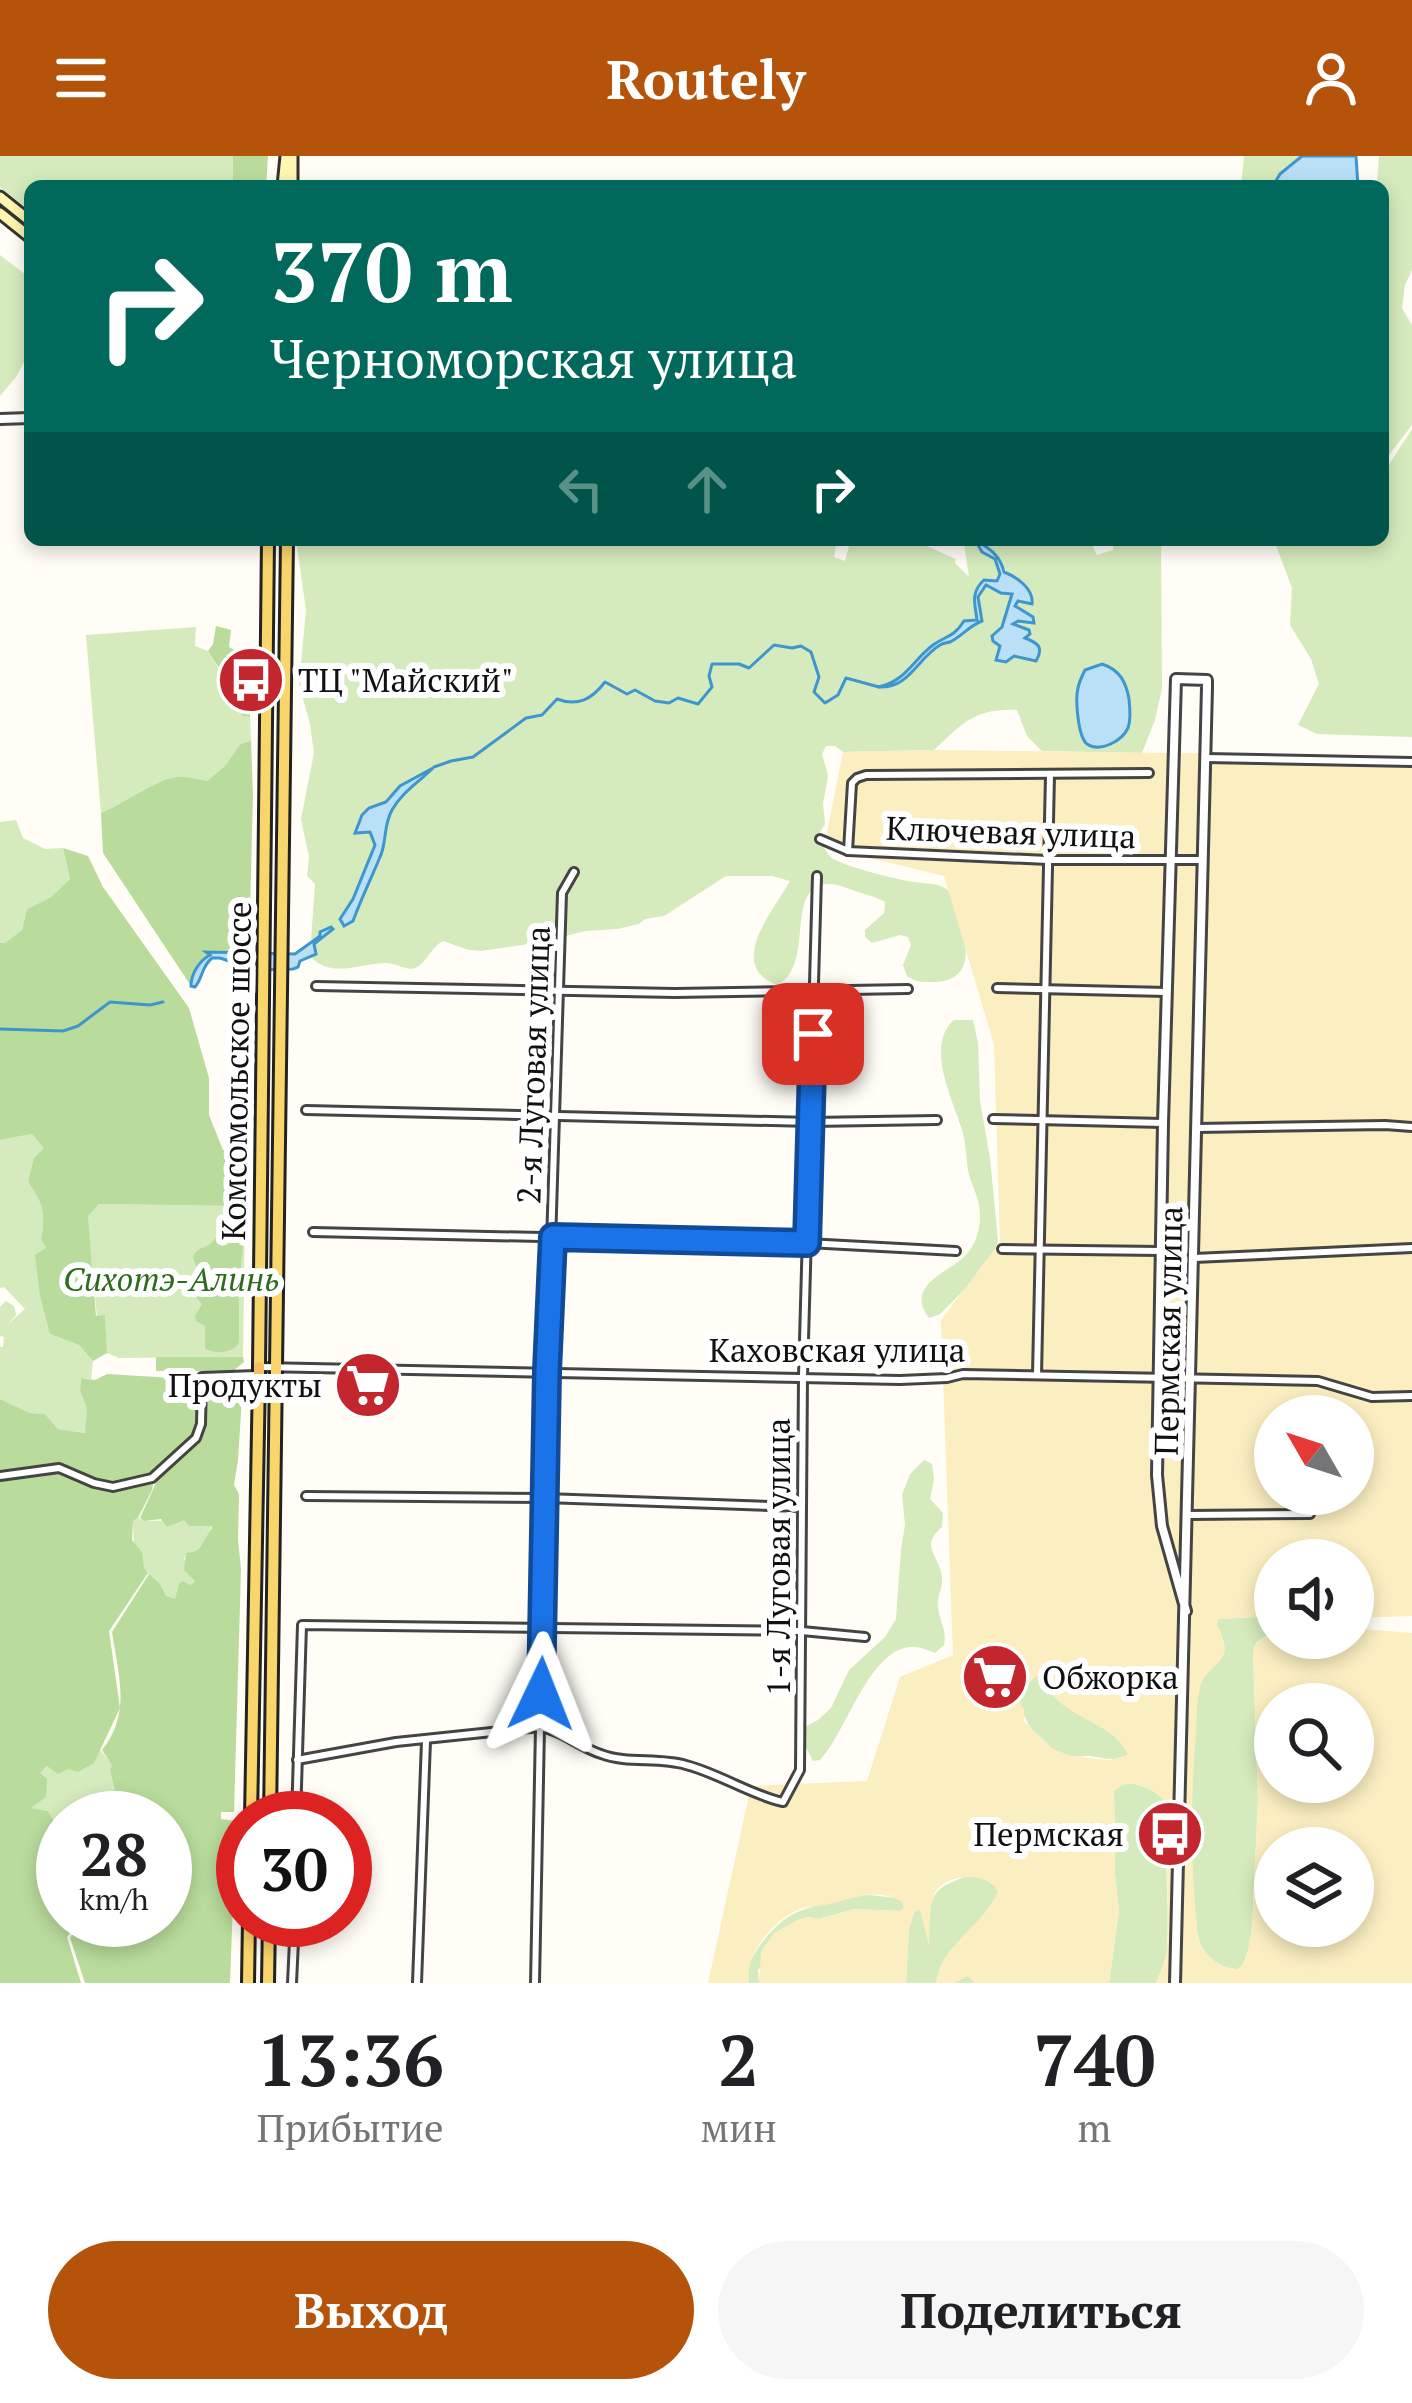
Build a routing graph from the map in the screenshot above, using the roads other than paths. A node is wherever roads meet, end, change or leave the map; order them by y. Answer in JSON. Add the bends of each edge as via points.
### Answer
{"nodes":[{"id":1,"x":0,"y":197,"type":"edge"},
{"id":2,"x":0,"y":213,"type":"edge"},
{"id":3,"x":24,"y":215,"type":"edge"},
{"id":4,"x":24,"y":232,"type":"edge"},
{"id":5,"x":268,"y":546,"type":"edge"},
{"id":6,"x":287,"y":546,"type":"edge"},
{"id":7,"x":1206,"y":758,"type":"junction"},
{"id":8,"x":1412,"y":762,"type":"edge"},
{"id":9,"x":1149,"y":773,"type":"dead end"},
{"id":10,"x":1050,"y":775,"type":"junction"},
{"id":11,"x":820,"y":839,"type":"dead end"},
{"id":12,"x":848,"y":851,"type":"junction"},
{"id":13,"x":1048,"y":860,"type":"junction"},
{"id":14,"x":1171,"y":860,"type":"junction"},
{"id":15,"x":1203,"y":860,"type":"junction"},
{"id":16,"x":574,"y":872,"type":"dead end"},
{"id":17,"x":817,"y":876,"type":"dead end"},
{"id":18,"x":316,"y":986,"type":"dead end"},
{"id":19,"x":997,"y":988,"type":"dead end"},
{"id":20,"x":812,"y":989,"type":"junction"},
{"id":21,"x":908,"y":989,"type":"dead end"},
{"id":22,"x":1045,"y":990,"type":"junction"},
{"id":23,"x":560,"y":992,"type":"junction"},
{"id":24,"x":1167,"y":992,"type":"junction"},
{"id":25,"x":310,"y":1110,"type":"dead end"},
{"id":26,"x":555,"y":1114,"type":"junction"},
{"id":27,"x":993,"y":1119,"type":"dead end"},
{"id":28,"x":937,"y":1120,"type":"dead end"},
{"id":29,"x":1042,"y":1120,"type":"junction"},
{"id":30,"x":811,"y":1122,"type":"junction"},
{"id":31,"x":1163,"y":1123,"type":"junction"},
{"id":32,"x":1412,"y":1127,"type":"edge"},
{"id":33,"x":1197,"y":1128,"type":"junction"},
{"id":34,"x":314,"y":1232,"type":"dead end"},
{"id":35,"x":553,"y":1237,"type":"junction"},
{"id":36,"x":807,"y":1243,"type":"junction"},
{"id":37,"x":1412,"y":1248,"type":"edge"},
{"id":38,"x":1002,"y":1249,"type":"dead end"},
{"id":39,"x":1161,"y":1250,"type":"junction"},
{"id":40,"x":956,"y":1251,"type":"dead end"},
{"id":41,"x":1040,"y":1251,"type":"junction"},
{"id":42,"x":1194,"y":1258,"type":"junction"},
{"id":43,"x":280,"y":1367,"type":"junction"},
{"id":44,"x":259,"y":1371,"type":"junction"},
{"id":45,"x":547,"y":1371,"type":"junction"},
{"id":46,"x":803,"y":1376,"type":"junction"},
{"id":47,"x":1037,"y":1376,"type":"junction"},
{"id":48,"x":1159,"y":1378,"type":"junction"},
{"id":49,"x":1191,"y":1379,"type":"junction"},
{"id":50,"x":1412,"y":1396,"type":"edge"},
{"id":51,"x":0,"y":1476,"type":"edge"},
{"id":52,"x":306,"y":1496,"type":"dead end"},
{"id":53,"x":545,"y":1498,"type":"junction"},
{"id":54,"x":802,"y":1507,"type":"junction"},
{"id":55,"x":1254,"y":1514,"type":"edge"},
{"id":56,"x":1188,"y":1515,"type":"junction"},
{"id":57,"x":1186,"y":1611,"type":"junction"},
{"id":58,"x":544,"y":1626,"type":"junction"},
{"id":59,"x":802,"y":1631,"type":"junction"},
{"id":60,"x":865,"y":1636,"type":"dead end"},
{"id":61,"x":540,"y":1727,"type":"junction"},
{"id":62,"x":426,"y":1741,"type":"junction"},
{"id":63,"x":297,"y":1760,"type":"junction"},
{"id":64,"x":251,"y":1791,"type":"edge"},
{"id":65,"x":271,"y":1791,"type":"edge"},
{"id":66,"x":296,"y":1791,"type":"edge"},
{"id":67,"x":249,"y":1947,"type":"edge"},
{"id":68,"x":269,"y":1947,"type":"edge"},
{"id":69,"x":294,"y":1947,"type":"edge"},
{"id":70,"x":248,"y":1983,"type":"edge"},
{"id":71,"x":268,"y":1983,"type":"edge"},
{"id":72,"x":292,"y":1983,"type":"edge"},
{"id":73,"x":417,"y":1983,"type":"edge"},
{"id":74,"x":535,"y":1983,"type":"edge"},
{"id":75,"x":1175,"y":1983,"type":"edge"}],
"edges":[{"from":1,"to":3,"type":"main road"},
{"from":2,"to":4,"type":"main road"},
{"from":5,"to":44,"type":"main road","name":"Комсомольское шоссе"},
{"from":6,"to":43,"type":"main road","name":"Комсомольское шоссе"},
{"from":7,"to":8,"type":"street"},
{"from":7,"to":14,"type":"street","name":"Пермская улица","via":[[1207,680],[1176,679]]},
{"from":7,"to":15,"type":"street","name":"Пермская улица"},
{"from":9,"to":10,"type":"street"},
{"from":10,"to":12,"type":"street","via":[[857,778]]},
{"from":10,"to":13,"type":"street"},
{"from":11,"to":12,"type":"street","name":"Ключевая улица"},
{"from":12,"to":13,"type":"street","name":"Ключевая улица"},
{"from":13,"to":14,"type":"street","name":"Ключевая улица"},
{"from":13,"to":22,"type":"street"},
{"from":14,"to":15,"type":"street","name":"Ключевая улица"},
{"from":14,"to":24,"type":"street"},
{"from":15,"to":33,"type":"street","name":"Пермская улица"},
{"from":16,"to":23,"type":"street","name":"2-я Луговая улица","via":[[562,893]]},
{"from":17,"to":20,"type":"street","name":"1-я Луговая улица"},
{"from":18,"to":23,"type":"street"},
{"from":19,"to":22,"type":"street"},
{"from":20,"to":21,"type":"street"},
{"from":20,"to":23,"type":"street"},
{"from":20,"to":30,"type":"street","name":"1-я Луговая улица"},
{"from":22,"to":24,"type":"street"},
{"from":22,"to":29,"type":"street"},
{"from":23,"to":26,"type":"street","name":"2-я Луговая улица"},
{"from":24,"to":31,"type":"street"},
{"from":25,"to":26,"type":"street"},
{"from":26,"to":30,"type":"street"},
{"from":26,"to":35,"type":"street","name":"2-я Луговая улица"},
{"from":27,"to":29,"type":"street"},
{"from":28,"to":30,"type":"street"},
{"from":29,"to":31,"type":"street"},
{"from":29,"to":41,"type":"street"},
{"from":30,"to":36,"type":"street","name":"1-я Луговая улица"},
{"from":31,"to":39,"type":"street"},
{"from":32,"to":33,"type":"street"},
{"from":33,"to":42,"type":"street","name":"Пермская улица"},
{"from":34,"to":35,"type":"street"},
{"from":35,"to":36,"type":"street"},
{"from":35,"to":45,"type":"street","name":"2-я Луговая улица"},
{"from":36,"to":40,"type":"street"},
{"from":36,"to":46,"type":"street","name":"1-я Луговая улица"},
{"from":37,"to":42,"type":"street"},
{"from":38,"to":41,"type":"street"},
{"from":39,"to":41,"type":"street"},
{"from":39,"to":48,"type":"street"},
{"from":41,"to":47,"type":"street"},
{"from":42,"to":49,"type":"street","name":"Пермская улица"},
{"from":43,"to":44,"type":"street","name":"Каховская улица"},
{"from":43,"to":45,"type":"street","name":"Каховская улица"},
{"from":43,"to":65,"type":"main road","name":"Комсомольское шоссе"},
{"from":44,"to":51,"type":"street","name":"Каховская улица","via":[[202,1376],[196,1438],[152,1478],[113,1487],[59,1468]]},
{"from":44,"to":64,"type":"main road","name":"Комсомольское шоссе"},
{"from":45,"to":46,"type":"street","name":"Каховская улица"},
{"from":45,"to":53,"type":"street","name":"2-я Луговая улица"},
{"from":46,"to":47,"type":"street","name":"Каховская улица"},
{"from":46,"to":54,"type":"street","name":"1-я Луговая улица"},
{"from":47,"to":48,"type":"street","name":"Каховская улица"},
{"from":48,"to":49,"type":"street","name":"Каховская улица"},
{"from":48,"to":57,"type":"street","via":[[1160,1509]]},
{"from":49,"to":50,"type":"street","name":"Каховская улица","via":[[1318,1381],[1372,1396]]},
{"from":49,"to":56,"type":"street","name":"Пермская улица"},
{"from":52,"to":53,"type":"street"},
{"from":53,"to":54,"type":"street"},
{"from":53,"to":58,"type":"street","name":"2-я Луговая улица"},
{"from":54,"to":59,"type":"street","name":"1-я Луговая улица"},
{"from":55,"to":56,"type":"street"},
{"from":56,"to":57,"type":"street","name":"Пермская улица"},
{"from":57,"to":75,"type":"street","name":"Пермская улица"},
{"from":58,"to":59,"type":"street"},
{"from":58,"to":61,"type":"street","name":"2-я Луговая улица"},
{"from":58,"to":63,"type":"street","via":[[302,1625]]},
{"from":59,"to":60,"type":"street"},
{"from":59,"to":61,"type":"street","name":"1-я Луговая улица","via":[[800,1770],[783,1802],[681,1763],[603,1756]]},
{"from":61,"to":62,"type":"street"},
{"from":61,"to":74,"type":"street","name":"2-я Луговая улица"},
{"from":62,"to":63,"type":"street"},
{"from":62,"to":73,"type":"street"},
{"from":63,"to":66,"type":"street"},
{"from":67,"to":70,"type":"main road"},
{"from":68,"to":71,"type":"main road"},
{"from":69,"to":72,"type":"street"}]}
